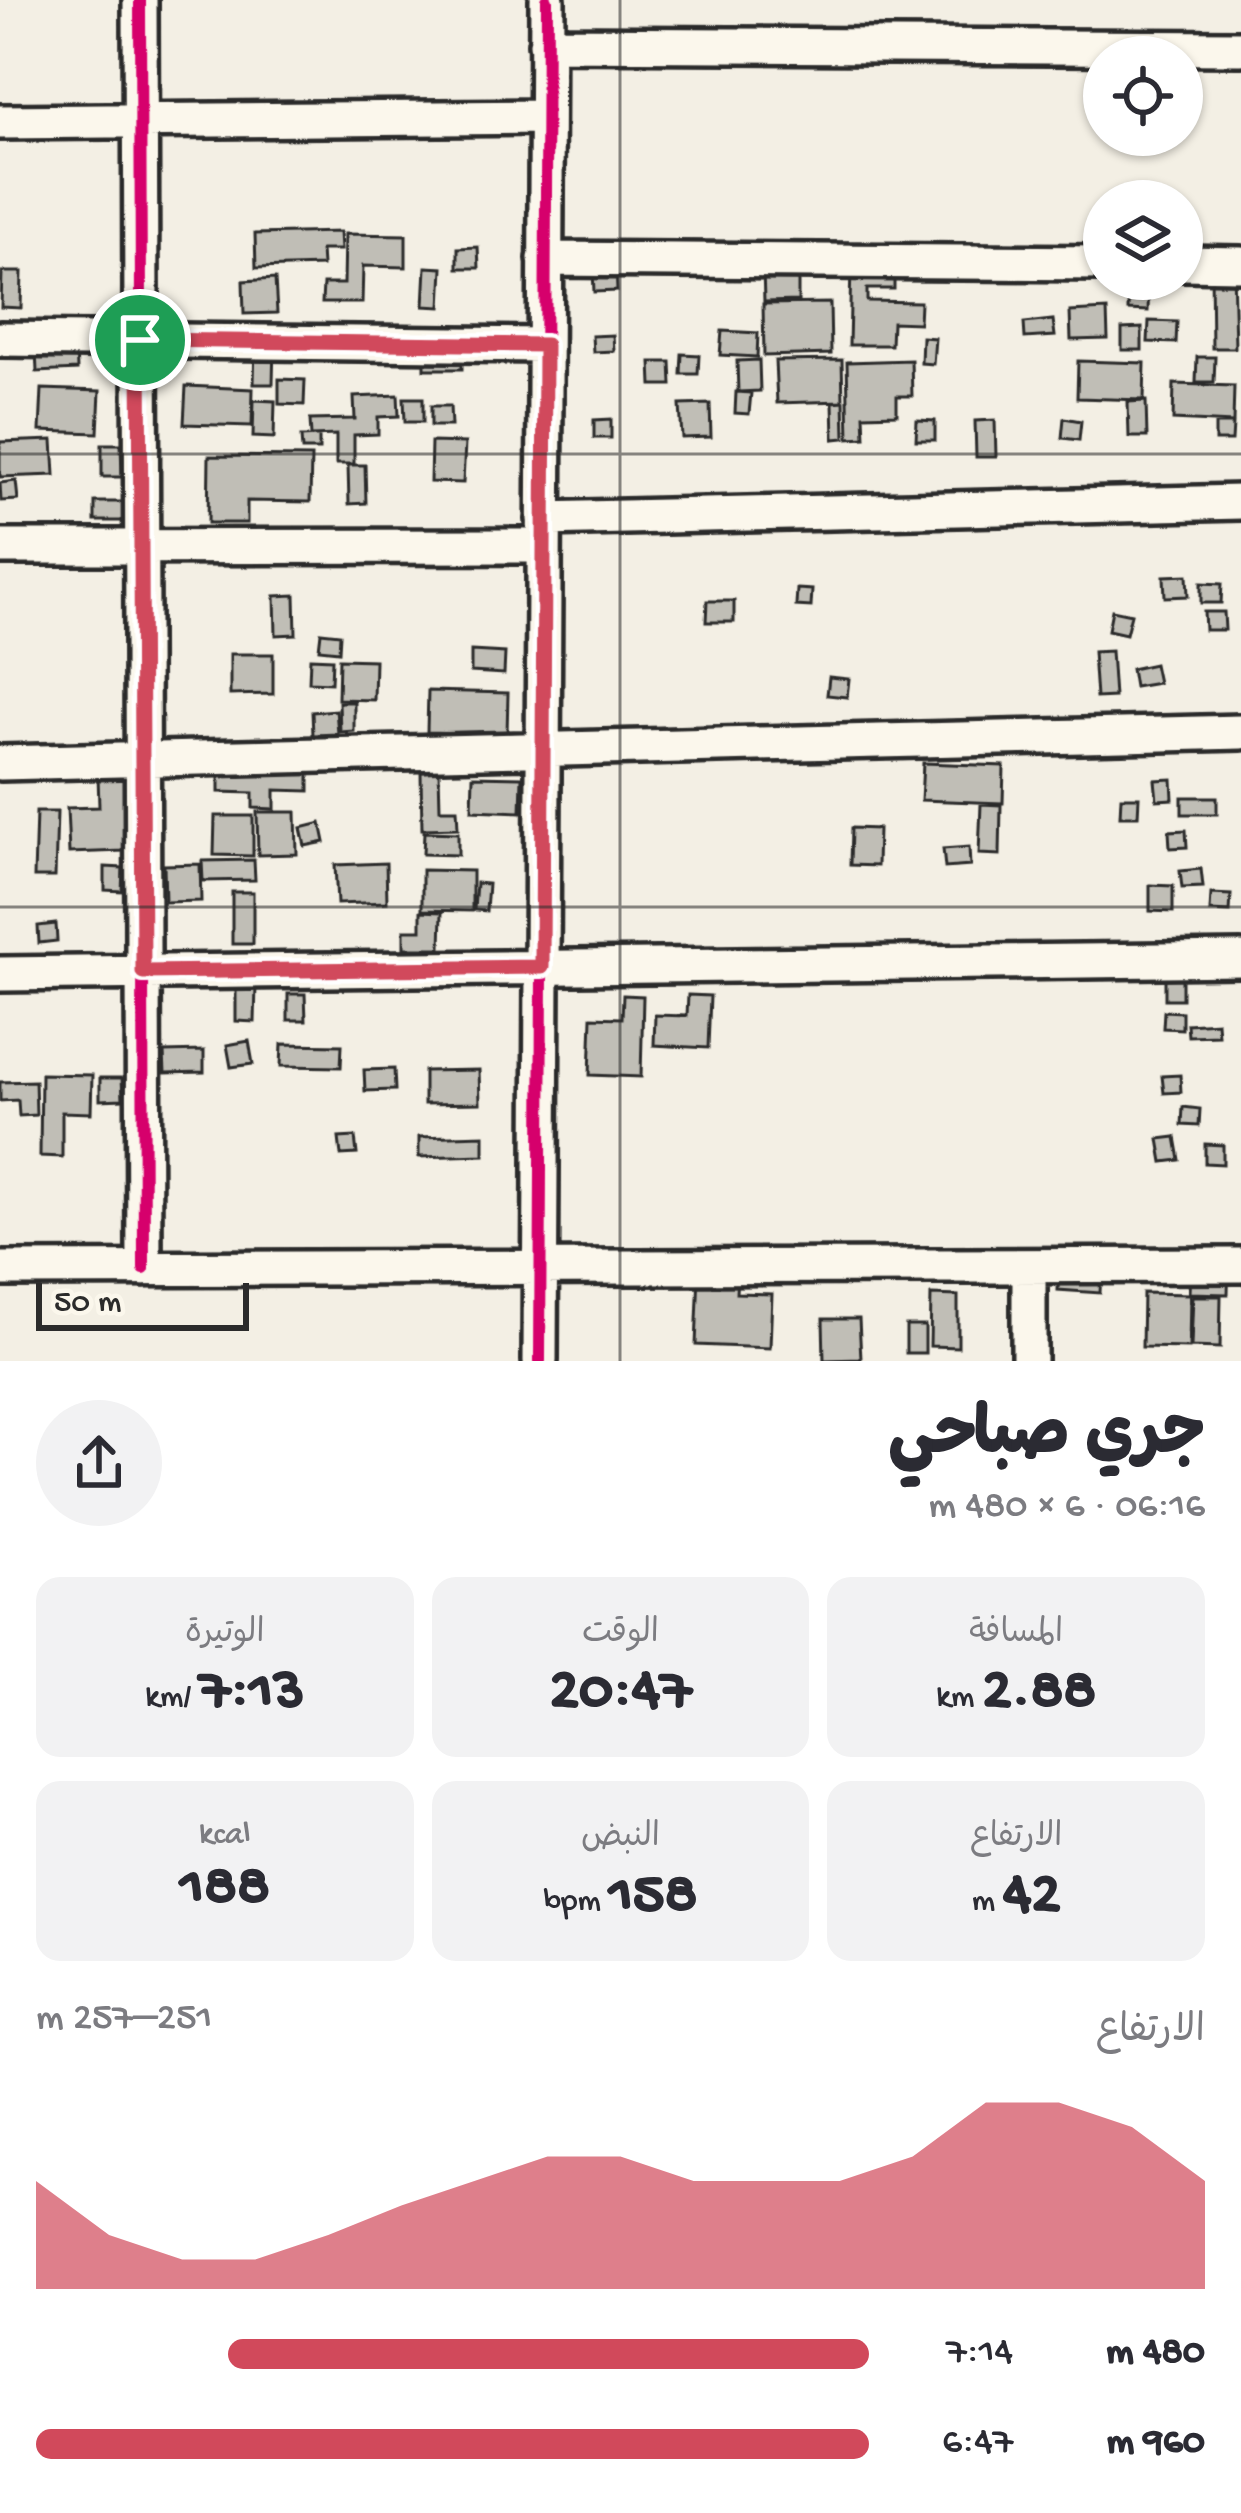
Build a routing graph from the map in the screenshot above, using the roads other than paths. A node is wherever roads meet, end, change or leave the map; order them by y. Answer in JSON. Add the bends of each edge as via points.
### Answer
{"nodes":[{"id":1,"x":140,"y":0,"type":"edge"},
{"id":2,"x":547,"y":0,"type":"edge"},
{"id":3,"x":546,"y":44,"type":"junction"},
{"id":4,"x":1241,"y":48,"type":"edge"},
{"id":5,"x":546,"y":117,"type":"junction"},
{"id":6,"x":139,"y":121,"type":"junction"},
{"id":7,"x":0,"y":122,"type":"edge"},
{"id":8,"x":545,"y":260,"type":"junction"},
{"id":9,"x":1083,"y":263,"type":"edge"},
{"id":10,"x":1203,"y":263,"type":"edge"},
{"id":11,"x":1241,"y":263,"type":"edge"},
{"id":12,"x":0,"y":339,"type":"edge"},
{"id":13,"x":140,"y":340,"type":"junction"},
{"id":14,"x":545,"y":345,"type":"junction"},
{"id":15,"x":1241,"y":502,"type":"edge"},
{"id":16,"x":544,"y":532,"type":"junction"},
{"id":17,"x":0,"y":547,"type":"edge"},
{"id":18,"x":141,"y":547,"type":"junction"},
{"id":19,"x":1241,"y":732,"type":"edge"},
{"id":20,"x":543,"y":749,"type":"junction"},
{"id":21,"x":142,"y":759,"type":"junction"},
{"id":22,"x":0,"y":763,"type":"edge"},
{"id":23,"x":1241,"y":959,"type":"edge"},
{"id":24,"x":542,"y":967,"type":"junction"},
{"id":25,"x":143,"y":972,"type":"junction"},
{"id":26,"x":0,"y":974,"type":"edge"},
{"id":27,"x":1241,"y":1265,"type":"edge"},
{"id":28,"x":1029,"y":1266,"type":"junction"},
{"id":29,"x":0,"y":1269,"type":"edge"},
{"id":30,"x":144,"y":1269,"type":"junction"},
{"id":31,"x":540,"y":1270,"type":"junction"},
{"id":32,"x":540,"y":1361,"type":"edge"},
{"id":33,"x":1029,"y":1361,"type":"edge"}],
"edges":[{"from":1,"to":6,"type":"street"},
{"from":2,"to":3,"type":"street"},
{"from":3,"to":4,"type":"street"},
{"from":3,"to":5,"type":"street"},
{"from":5,"to":6,"type":"street"},
{"from":5,"to":8,"type":"street"},
{"from":6,"to":7,"type":"street"},
{"from":6,"to":13,"type":"street"},
{"from":8,"to":9,"type":"street"},
{"from":8,"to":14,"type":"street"},
{"from":10,"to":11,"type":"street"},
{"from":12,"to":13,"type":"street"},
{"from":13,"to":14,"type":"street"},
{"from":13,"to":18,"type":"street"},
{"from":14,"to":16,"type":"street"},
{"from":15,"to":16,"type":"street"},
{"from":16,"to":18,"type":"street"},
{"from":16,"to":20,"type":"street"},
{"from":17,"to":18,"type":"street"},
{"from":18,"to":21,"type":"street"},
{"from":19,"to":20,"type":"street"},
{"from":20,"to":21,"type":"street"},
{"from":20,"to":24,"type":"street"},
{"from":21,"to":22,"type":"street"},
{"from":21,"to":25,"type":"street"},
{"from":23,"to":24,"type":"street"},
{"from":24,"to":25,"type":"street"},
{"from":24,"to":31,"type":"street"},
{"from":25,"to":26,"type":"street"},
{"from":25,"to":30,"type":"street"},
{"from":27,"to":28,"type":"street"},
{"from":28,"to":31,"type":"street"},
{"from":28,"to":33,"type":"street"},
{"from":29,"to":30,"type":"street"},
{"from":30,"to":31,"type":"street"},
{"from":31,"to":32,"type":"street"}]}
